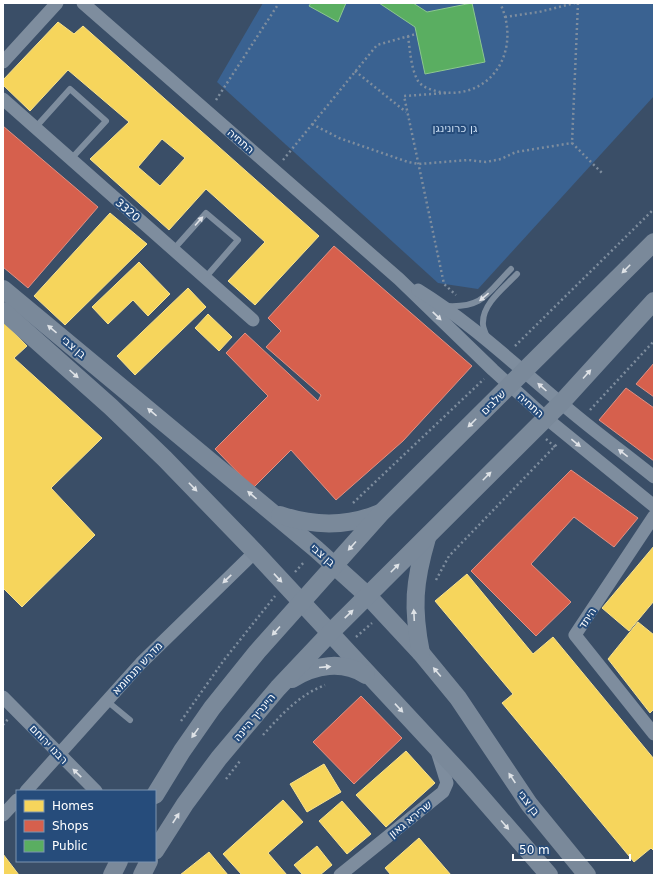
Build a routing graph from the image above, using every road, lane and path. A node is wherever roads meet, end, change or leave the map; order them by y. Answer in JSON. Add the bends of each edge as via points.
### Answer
{"nodes":[{"id":1,"x":57,"y":3,"type":"edge"},
{"id":2,"x":83,"y":3,"type":"edge"},
{"id":3,"x":279,"y":3,"type":"edge"},
{"id":4,"x":500,"y":3,"type":"edge"},
{"id":5,"x":575,"y":3,"type":"edge"},
{"id":6,"x":578,"y":3,"type":"edge"},
{"id":7,"x":505,"y":17,"type":"junction"},
{"id":8,"x":416,"y":34,"type":"dead end"},
{"id":9,"x":408,"y":36,"type":"junction"},
{"id":10,"x":3,"y":62,"type":"edge"},
{"id":11,"x":355,"y":71,"type":"junction"},
{"id":12,"x":446,"y":93,"type":"junction"},
{"id":13,"x":3,"y":99,"type":"edge"},
{"id":14,"x":208,"y":112,"type":"junction"},
{"id":15,"x":406,"y":112,"type":"junction"},
{"id":16,"x":312,"y":124,"type":"junction"},
{"id":17,"x":35,"y":128,"type":"junction"},
{"id":18,"x":572,"y":144,"type":"junction"},
{"id":19,"x":71,"y":159,"type":"junction"},
{"id":20,"x":419,"y":164,"type":"junction"},
{"id":21,"x":274,"y":170,"type":"junction"},
{"id":22,"x":603,"y":174,"type":"dead end"},
{"id":23,"x":654,"y":242,"type":"edge"},
{"id":24,"x":173,"y":250,"type":"junction"},
{"id":25,"x":511,"y":269,"type":"dead end"},
{"id":26,"x":516,"y":274,"type":"dead end"},
{"id":27,"x":205,"y":278,"type":"junction"},
{"id":28,"x":399,"y":279,"type":"junction"},
{"id":29,"x":3,"y":288,"type":"edge"},
{"id":30,"x":653,"y":305,"type":"edge"},
{"id":31,"x":444,"y":306,"type":"junction"},
{"id":32,"x":469,"y":306,"type":"junction"},
{"id":33,"x":3,"y":311,"type":"edge"},
{"id":34,"x":253,"y":320,"type":"dead end"},
{"id":35,"x":488,"y":341,"type":"junction"},
{"id":36,"x":524,"y":370,"type":"junction"},
{"id":37,"x":509,"y":386,"type":"junction"},
{"id":38,"x":560,"y":403,"type":"junction"},
{"id":39,"x":546,"y":418,"type":"junction"},
{"id":40,"x":654,"y":477,"type":"edge"},
{"id":41,"x":654,"y":506,"type":"edge"},
{"id":42,"x":382,"y":512,"type":"junction"},
{"id":43,"x":273,"y":513,"type":"junction"},
{"id":44,"x":654,"y":516,"type":"edge"},
{"id":45,"x":428,"y":535,"type":"junction"},
{"id":46,"x":255,"y":552,"type":"junction"},
{"id":47,"x":335,"y":565,"type":"junction"},
{"id":48,"x":368,"y":596,"type":"junction"},
{"id":49,"x":302,"y":602,"type":"junction"},
{"id":50,"x":330,"y":632,"type":"junction"},
{"id":51,"x":421,"y":653,"type":"junction"},
{"id":52,"x":372,"y":679,"type":"junction"},
{"id":53,"x":278,"y":688,"type":"junction"},
{"id":54,"x":3,"y":696,"type":"edge"},
{"id":55,"x":107,"y":701,"type":"junction"},
{"id":56,"x":130,"y":720,"type":"dead end"},
{"id":57,"x":654,"y":734,"type":"edge"},
{"id":58,"x":436,"y":747,"type":"junction"},
{"id":59,"x":59,"y":756,"type":"junction"},
{"id":60,"x":27,"y":790,"type":"edge"},
{"id":61,"x":95,"y":790,"type":"edge"},
{"id":62,"x":156,"y":793,"type":"edge"},
{"id":63,"x":16,"y":801,"type":"edge"},
{"id":64,"x":3,"y":815,"type":"edge"},
{"id":65,"x":156,"y":849,"type":"edge"},
{"id":66,"x":118,"y":862,"type":"edge"},
{"id":67,"x":148,"y":862,"type":"edge"},
{"id":68,"x":112,"y":875,"type":"edge"},
{"id":69,"x":142,"y":875,"type":"edge"},
{"id":70,"x":340,"y":875,"type":"edge"},
{"id":71,"x":549,"y":875,"type":"edge"},
{"id":72,"x":588,"y":875,"type":"edge"}],
"edges":[{"from":1,"to":10,"type":"street"},
{"from":2,"to":14,"type":"street","name":"התחיה"},
{"from":3,"to":14,"type":"path"},
{"from":4,"to":7,"type":"path"},
{"from":5,"to":7,"type":"path"},
{"from":6,"to":18,"type":"path"},
{"from":7,"to":12,"type":"path","via":[[505,51],[496,74],[483,85]]},
{"from":8,"to":9,"type":"path"},
{"from":9,"to":11,"type":"path","via":[[377,45]]},
{"from":9,"to":12,"type":"path","via":[[419,82],[429,90]]},
{"from":11,"to":15,"type":"path"},
{"from":11,"to":16,"type":"path"},
{"from":12,"to":15,"type":"path","via":[[404,96]]},
{"from":13,"to":17,"type":"street","name":"3320"},
{"from":14,"to":21,"type":"street","name":"התחיה"},
{"from":15,"to":20,"type":"path"},
{"from":16,"to":20,"type":"path","via":[[339,138]]},
{"from":16,"to":21,"type":"path"},
{"from":17,"to":19,"type":"street","name":"3320"},
{"from":17,"to":19,"type":"lane","via":[[70,89],[106,121]]},
{"from":18,"to":20,"type":"path","via":[[516,152],[486,162],[468,160]]},
{"from":18,"to":22,"type":"path"},
{"from":19,"to":24,"type":"street","name":"3320"},
{"from":20,"to":32,"type":"path","via":[[444,284]]},
{"from":21,"to":28,"type":"street","name":"התחיה"},
{"from":23,"to":36,"type":"main road","name":"שלבים","one_way":true},
{"from":24,"to":27,"type":"street","name":"3320"},
{"from":24,"to":27,"type":"lane","one_way":true,"via":[[206,212],[238,240]]},
{"from":25,"to":32,"type":"lane","one_way":true,"via":[[487,294]]},
{"from":26,"to":35,"type":"lane","via":[[492,300],[486,311],[482,322]]},
{"from":27,"to":34,"type":"street","name":"3320"},
{"from":28,"to":31,"type":"street","name":"התחיה"},
{"from":28,"to":37,"type":"street","name":"התחיה","one_way":true},
{"from":43,"to":29,"type":"main road","name":"בן צבי","one_way":true},
{"from":38,"to":30,"type":"main road","one_way":true},
{"from":31,"to":32,"type":"lane"},
{"from":31,"to":35,"type":"street","name":"התחיה"},
{"from":33,"to":46,"type":"main road","name":"בן צבי","one_way":true,"via":[[111,407]]},
{"from":35,"to":36,"type":"street","name":"התחיה"},
{"from":36,"to":37,"type":"main road","name":"שלבים"},
{"from":38,"to":36,"type":"street","name":"התחיה","one_way":true},
{"from":37,"to":39,"type":"street","name":"התחיה"},
{"from":37,"to":42,"type":"main road","name":"שלבים","one_way":true},
{"from":38,"to":39,"type":"main road"},
{"from":40,"to":38,"type":"street","name":"התחיה","one_way":true},
{"from":39,"to":41,"type":"street","name":"התחיה","one_way":true},
{"from":45,"to":39,"type":"main road","one_way":true},
{"from":42,"to":43,"type":"main road","via":[[364,520],[327,524],[293,520]]},
{"from":42,"to":47,"type":"main road","name":"שלבים","one_way":true},
{"from":43,"to":47,"type":"main road","name":"בן צבי"},
{"from":44,"to":57,"type":"street","name":"היתד","via":[[575,635]]},
{"from":48,"to":45,"type":"main road","one_way":true},
{"from":51,"to":45,"type":"main road","one_way":true,"via":[[415,623],[414,600],[420,560]]},
{"from":46,"to":49,"type":"main road","name":"בן צבי","one_way":true},
{"from":46,"to":55,"type":"street","name":"מדרש תנחומא","one_way":true,"via":[[140,663]]},
{"from":47,"to":48,"type":"main road","name":"בן צבי"},
{"from":47,"to":49,"type":"main road"},
{"from":50,"to":48,"type":"main road","name":"היינריך היינה","one_way":true},
{"from":48,"to":51,"type":"main road","name":"בן צבי"},
{"from":49,"to":50,"type":"main road","name":"בן צבי"},
{"from":49,"to":62,"type":"main road","one_way":true,"via":[[212,708],[182,750]]},
{"from":50,"to":52,"type":"main road","name":"בן צבי"},
{"from":50,"to":53,"type":"main road","name":"היינריך היינה"},
{"from":72,"to":51,"type":"main road","name":"בן צבי","one_way":true,"via":[[528,804],[458,698]]},
{"from":53,"to":52,"type":"main road","one_way":true,"via":[[300,674],[324,666],[349,668],[360,671]]},
{"from":52,"to":58,"type":"main road","name":"בן צבי","one_way":true},
{"from":65,"to":53,"type":"main road","name":"היינריך היינה","one_way":true,"via":[[219,758]]},
{"from":54,"to":59,"type":"street","name":"רבנו ירוחם"},
{"from":55,"to":56,"type":"lane"},
{"from":55,"to":59,"type":"street","name":"מדרש תנחומא"},
{"from":58,"to":70,"type":"street","name":"שרירא גאון","via":[[447,783],[443,792]]},
{"from":58,"to":71,"type":"main road","name":"בן צבי","one_way":true},
{"from":59,"to":60,"type":"street","name":"מדרש תנחומא"},
{"from":61,"to":59,"type":"street","name":"רבנו ירוחם","one_way":true},
{"from":63,"to":64,"type":"street"},
{"from":66,"to":68,"type":"main road"},
{"from":67,"to":69,"type":"main road"}]}
